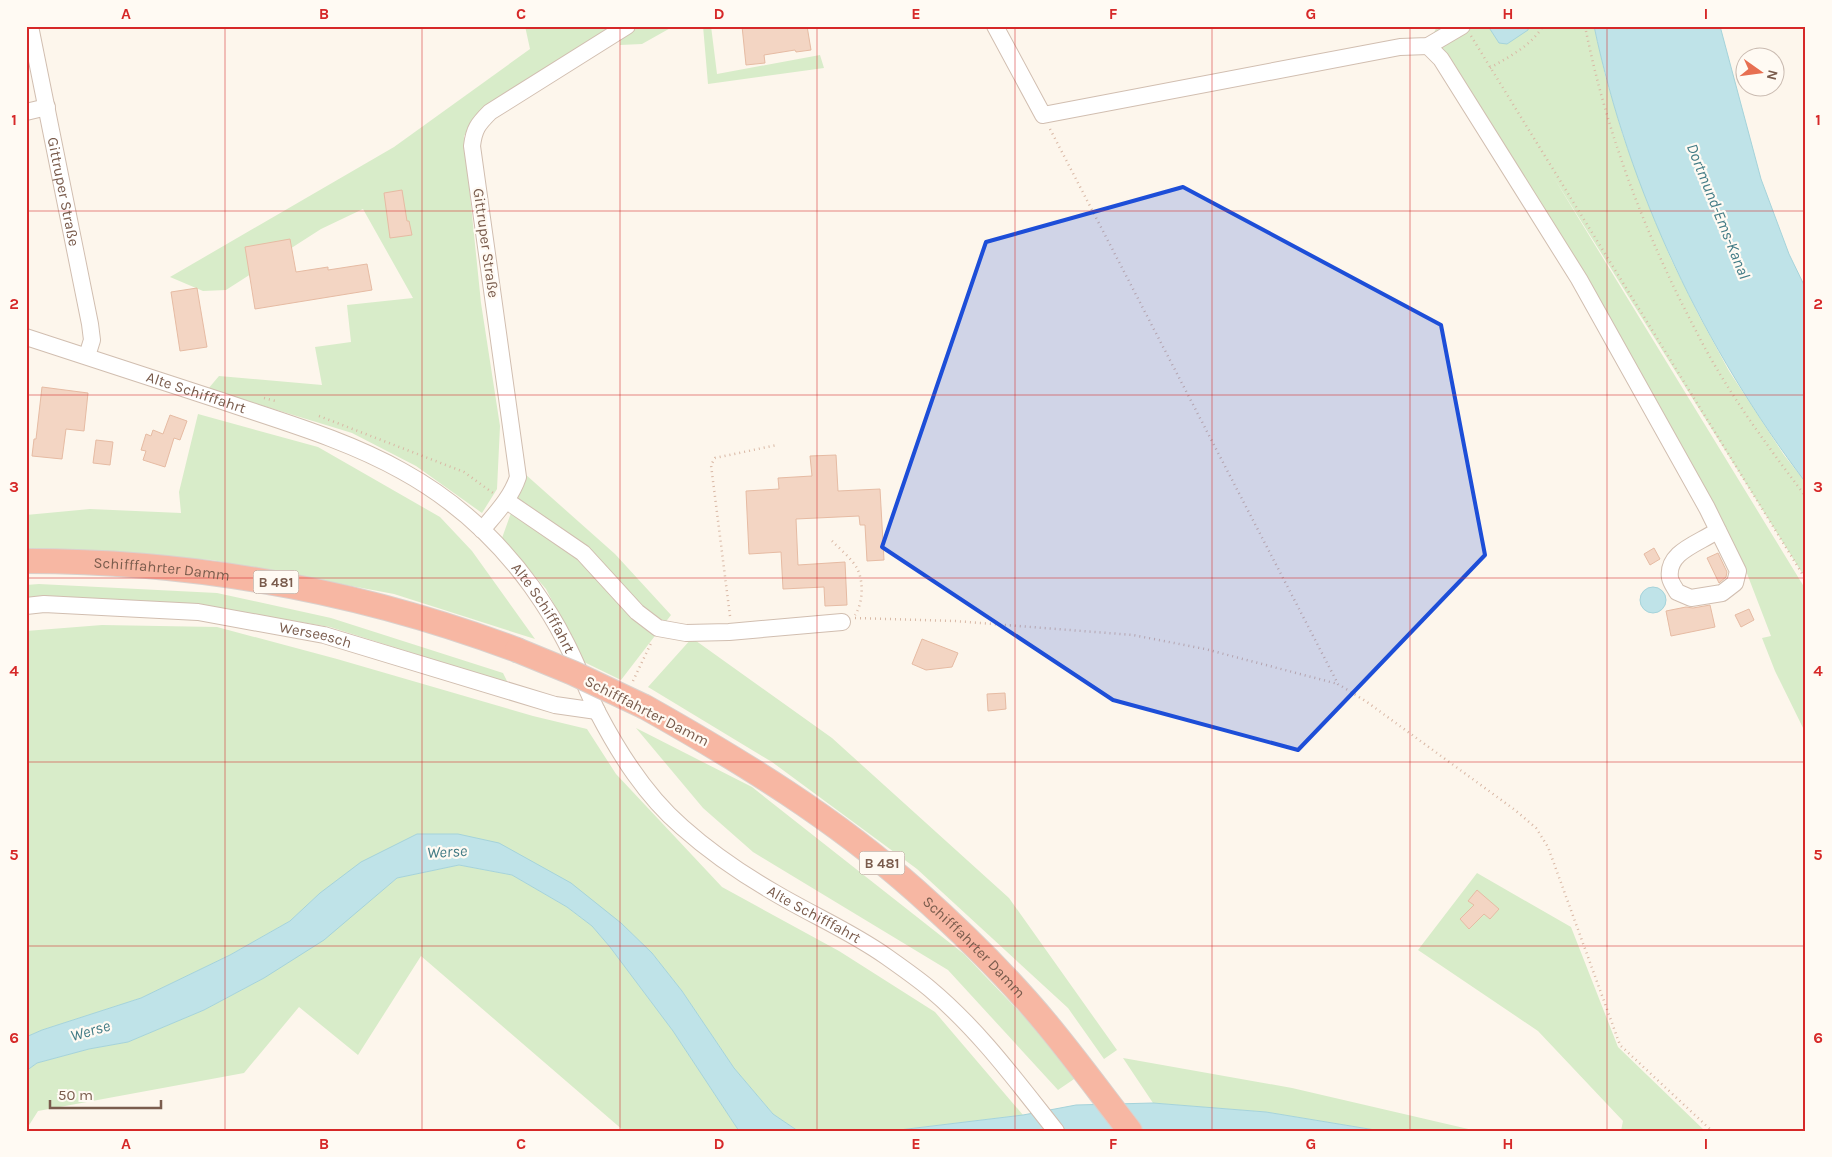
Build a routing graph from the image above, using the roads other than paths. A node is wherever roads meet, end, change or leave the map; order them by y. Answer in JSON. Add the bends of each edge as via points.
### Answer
{"nodes":[{"id":1,"x":30,"y":26,"type":"edge"},
{"id":2,"x":628,"y":26,"type":"edge"},
{"id":3,"x":995,"y":26,"type":"edge"},
{"id":4,"x":1466,"y":30,"type":"edge"},
{"id":5,"x":1428,"y":46,"type":"junction"},
{"id":6,"x":47,"y":107,"type":"junction"},
{"id":7,"x":26,"y":112,"type":"edge"},
{"id":8,"x":26,"y":336,"type":"edge"},
{"id":9,"x":87,"y":356,"type":"junction"},
{"id":10,"x":507,"y":501,"type":"junction"},
{"id":11,"x":482,"y":530,"type":"junction"},
{"id":12,"x":1718,"y":530,"type":"junction"},
{"id":13,"x":26,"y":561,"type":"edge"},
{"id":14,"x":26,"y":606,"type":"edge"},
{"id":15,"x":848,"y":620,"type":"road end"},
{"id":16,"x":597,"y":711,"type":"junction"},
{"id":17,"x":1056,"y":1131,"type":"edge"},
{"id":18,"x":1130,"y":1131,"type":"edge"}],
"edges":[{"from":1,"to":6,"type":"street","name":"Gittruper Straße"},
{"from":2,"to":10,"type":"street","name":"Gittruper Straße","via":[[490,112],[474,133],[472,146],[518,477]]},
{"from":3,"to":5,"type":"street","via":[[1043,115],[1400,47]]},
{"from":4,"to":5,"type":"street"},
{"from":5,"to":12,"type":"street","via":[[1441,59],[1579,279]]},
{"from":6,"to":7,"type":"street"},
{"from":6,"to":9,"type":"street","name":"Gittruper Straße","via":[[90,324],[92,340]]},
{"from":8,"to":9,"type":"street","name":"Alte Schifffahrt"},
{"from":9,"to":11,"type":"street","name":"Alte Schifffahrt","via":[[367,453],[401,470],[453,504]]},
{"from":10,"to":11,"type":"street","name":"Gittruper Straße"},
{"from":10,"to":15,"type":"street","via":[[583,553],[637,612],[658,628],[686,633],[728,632]]},
{"from":11,"to":16,"type":"street","name":"Alte Schifffahrt","via":[[530,584],[550,613]]},
{"from":12,"to":12,"type":"street","via":[[1684,549],[1672,562],[1670,578],[1677,592],[1691,598],[1722,593],[1735,583],[1738,571]]},
{"from":13,"to":18,"type":"highway","name":"Schifffahrter Damm","number":"B 481","bridge":true,"via":[[148,565],[210,572],[260,579],[365,602],[517,650],[645,707],[733,757],[801,802],[916,891],[1045,1022]]},
{"from":14,"to":16,"type":"street","name":"Werseesch","via":[[44,604],[198,612],[324,636],[555,705]]},
{"from":16,"to":17,"type":"street","name":"Alte Schifffahrt","via":[[634,774],[678,824],[740,872],[852,935],[930,988],[1003,1065]]}]}
